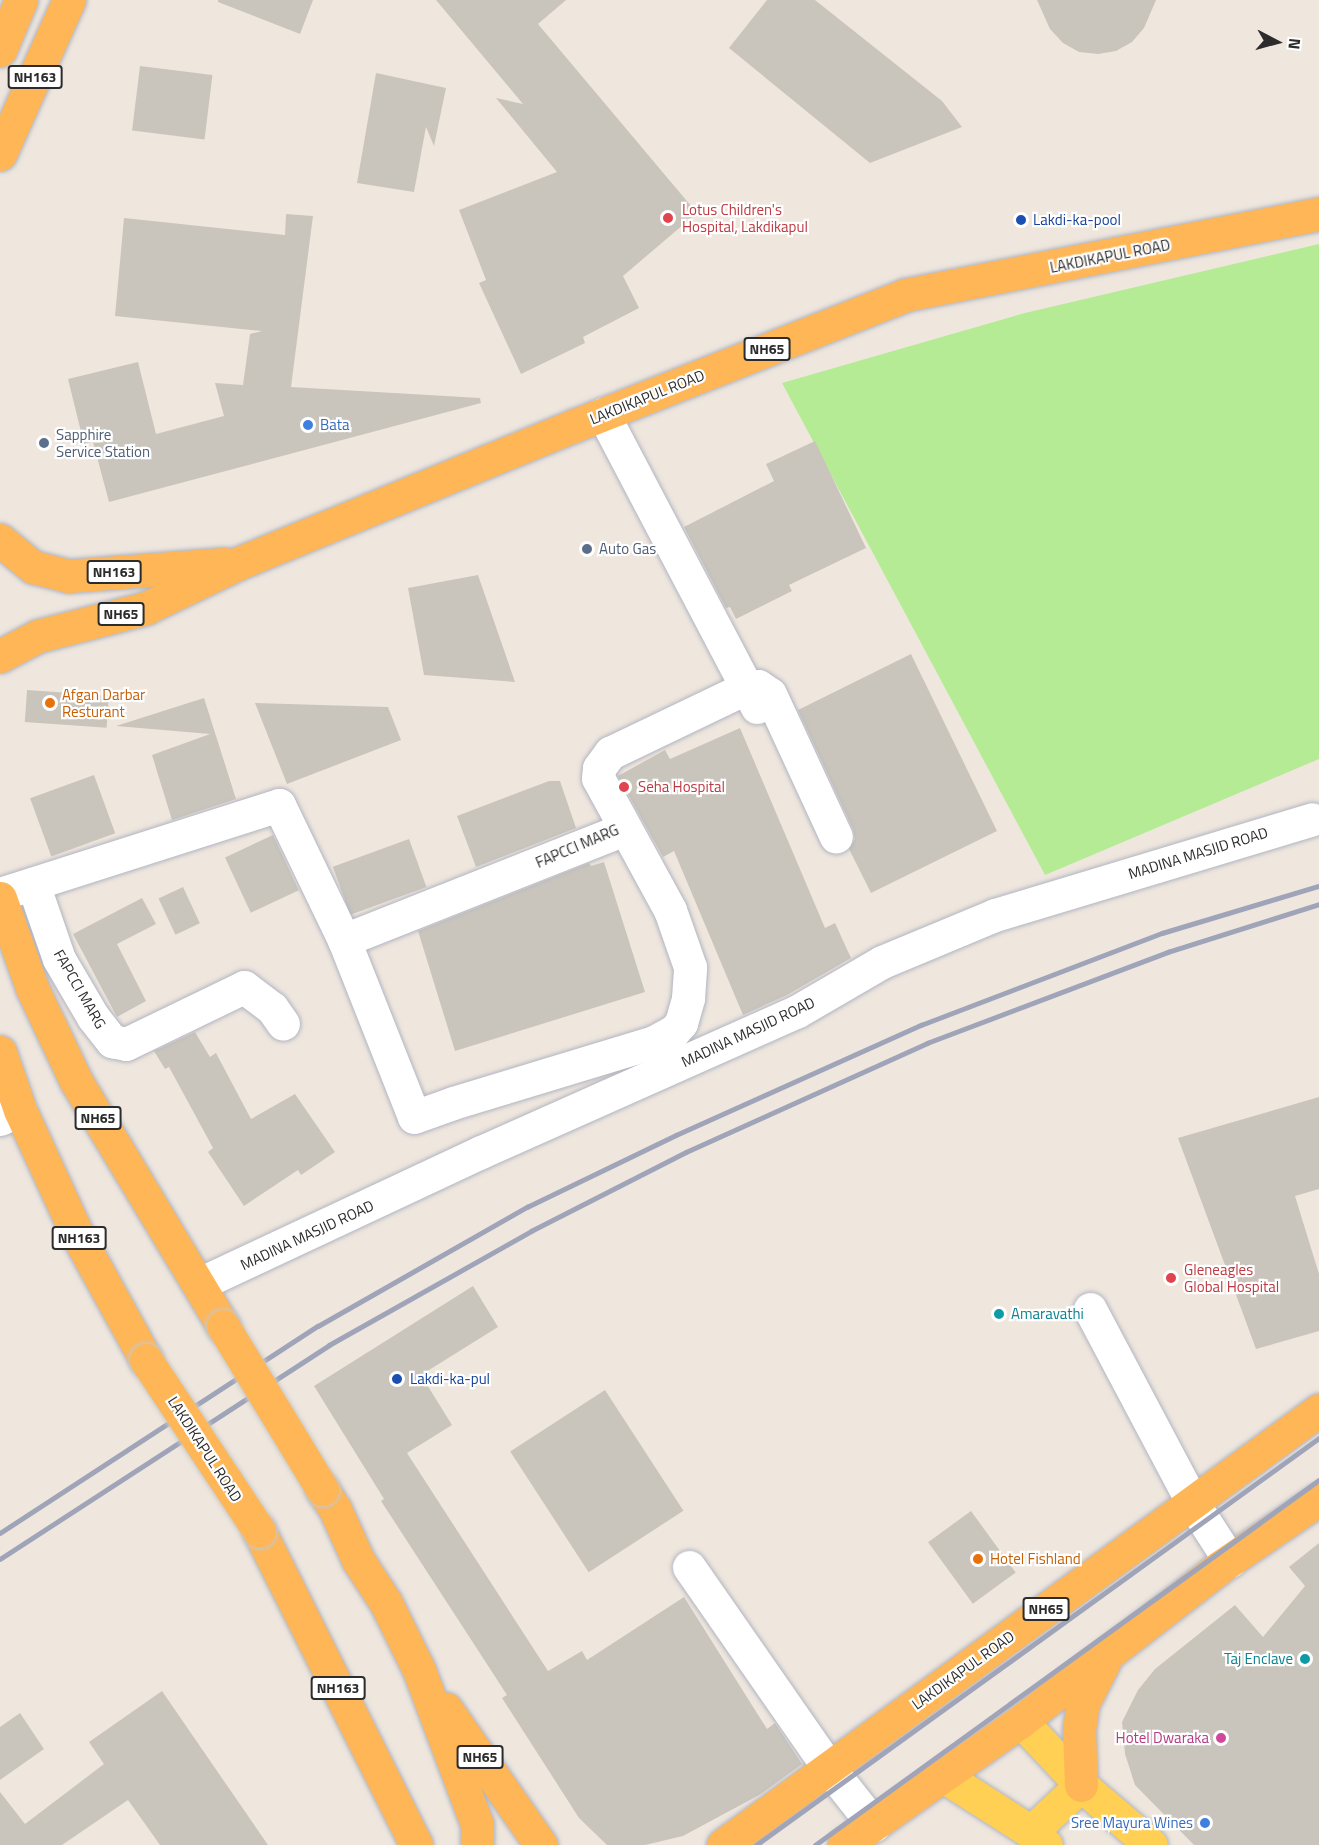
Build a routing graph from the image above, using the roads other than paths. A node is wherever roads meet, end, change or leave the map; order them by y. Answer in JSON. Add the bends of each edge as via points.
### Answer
{"nodes":[{"id":1,"x":21,"y":0,"type":"edge"},
{"id":2,"x":69,"y":0,"type":"edge"},
{"id":3,"x":0,"y":50,"type":"edge"},
{"id":4,"x":0,"y":154,"type":"edge"},
{"id":5,"x":1319,"y":214,"type":"edge"},
{"id":6,"x":603,"y":414,"type":"junction"},
{"id":7,"x":0,"y":540,"type":"edge"},
{"id":8,"x":238,"y":563,"type":"junction"},
{"id":9,"x":0,"y":656,"type":"edge"},
{"id":10,"x":748,"y":687,"type":"junction"},
{"id":11,"x":1312,"y":819,"type":"dead end"},
{"id":12,"x":624,"y":829,"type":"junction"},
{"id":13,"x":831,"y":848,"type":"dead end"},
{"id":14,"x":33,"y":884,"type":"junction"},
{"id":15,"x":0,"y":896,"type":"edge"},
{"id":16,"x":344,"y":940,"type":"junction"},
{"id":17,"x":283,"y":1024,"type":"dead end"},
{"id":18,"x":0,"y":1052,"type":"edge"},
{"id":19,"x":10,"y":1115,"type":"edge"},
{"id":20,"x":199,"y":1284,"type":"junction"},
{"id":21,"x":1090,"y":1309,"type":"dead end"},
{"id":22,"x":1319,"y":1410,"type":"edge"},
{"id":23,"x":1319,"y":1499,"type":"edge"},
{"id":24,"x":1192,"y":1502,"type":"junction"},
{"id":25,"x":1230,"y":1561,"type":"junction"},
{"id":26,"x":689,"y":1567,"type":"dead end"},
{"id":27,"x":1110,"y":1653,"type":"junction"},
{"id":28,"x":419,"y":1670,"type":"junction"},
{"id":29,"x":1021,"y":1721,"type":"junction"},
{"id":30,"x":828,"y":1767,"type":"junction"},
{"id":31,"x":945,"y":1777,"type":"junction"},
{"id":32,"x":1081,"y":1785,"type":"junction"},
{"id":33,"x":874,"y":1824,"type":"junction"},
{"id":34,"x":1039,"y":1838,"type":"edge"},
{"id":35,"x":416,"y":1845,"type":"edge"},
{"id":36,"x":477,"y":1845,"type":"edge"},
{"id":37,"x":542,"y":1845,"type":"edge"},
{"id":38,"x":723,"y":1845,"type":"edge"},
{"id":39,"x":844,"y":1845,"type":"edge"},
{"id":40,"x":1151,"y":1845,"type":"edge"}],
"edges":[{"from":1,"to":3,"type":"highway","number":"NH163"},
{"from":2,"to":4,"type":"highway","number":"NH163"},
{"from":5,"to":6,"type":"highway","name":"LAKDIKAPUL ROAD","number":"NH65","via":[[905,295]]},
{"from":6,"to":8,"type":"highway","name":"LAKDIKAPUL ROAD","number":"NH65"},
{"from":6,"to":10,"type":"street"},
{"from":7,"to":8,"type":"highway","number":"NH163","via":[[33,567],[68,576]]},
{"from":8,"to":9,"type":"highway","name":"LAKDIKAPUL ROAD","number":"NH65","via":[[146,608],[38,636]]},
{"from":10,"to":12,"type":"street","name":"FAPCCI MARG","via":[[604,758],[598,778]]},
{"from":10,"to":13,"type":"street"},
{"from":11,"to":20,"type":"street","name":"MADINA MASJID ROAD","via":[[995,915],[882,962],[796,1012],[481,1152]]},
{"from":12,"to":16,"type":"street","name":"FAPCCI MARG"},
{"from":12,"to":16,"type":"street","via":[[670,910],[690,967],[681,1023],[654,1042],[414,1117]]},
{"from":14,"to":15,"type":"street"},
{"from":14,"to":16,"type":"street","via":[[279,805]]},
{"from":14,"to":17,"type":"street","name":"FAPCCI MARG","via":[[59,959],[112,1041],[126,1044],[244,987],[272,1008]]},
{"from":15,"to":20,"type":"highway","number":"NH65","via":[[32,988],[76,1081]]},
{"from":18,"to":19,"type":"highway","name":"LAKDIKAPUL ROAD","number":"NH163"},
{"from":19,"to":35,"type":"highway","name":"LAKDIKAPUL ROAD","number":"NH163","bridge":true,"via":[[146,1360],[259,1531]]},
{"from":20,"to":28,"type":"highway","number":"NH65","bridge":true,"via":[[335,1509],[358,1560],[386,1603]]},
{"from":21,"to":24,"type":"street"},
{"from":22,"to":24,"type":"highway","name":"LAKDIKAPUL ROAD","number":"NH65"},
{"from":23,"to":25,"type":"highway"},
{"from":24,"to":25,"type":"street"},
{"from":24,"to":30,"type":"highway","name":"LAKDIKAPUL ROAD","number":"NH65"},
{"from":25,"to":27,"type":"highway"},
{"from":26,"to":30,"type":"street"},
{"from":27,"to":29,"type":"highway"},
{"from":27,"to":32,"type":"highway","via":[[1083,1703],[1079,1730]]},
{"from":28,"to":36,"type":"highway","number":"NH65","via":[[477,1824]]},
{"from":28,"to":37,"type":"highway","number":"NH65"},
{"from":29,"to":31,"type":"highway"},
{"from":29,"to":32,"type":"main road"},
{"from":30,"to":33,"type":"street"},
{"from":30,"to":38,"type":"highway","name":"LAKDIKAPUL ROAD","number":"NH65"},
{"from":31,"to":33,"type":"highway"},
{"from":31,"to":34,"type":"main road"},
{"from":32,"to":34,"type":"main road"},
{"from":32,"to":40,"type":"main road"},
{"from":33,"to":39,"type":"highway"}]}
